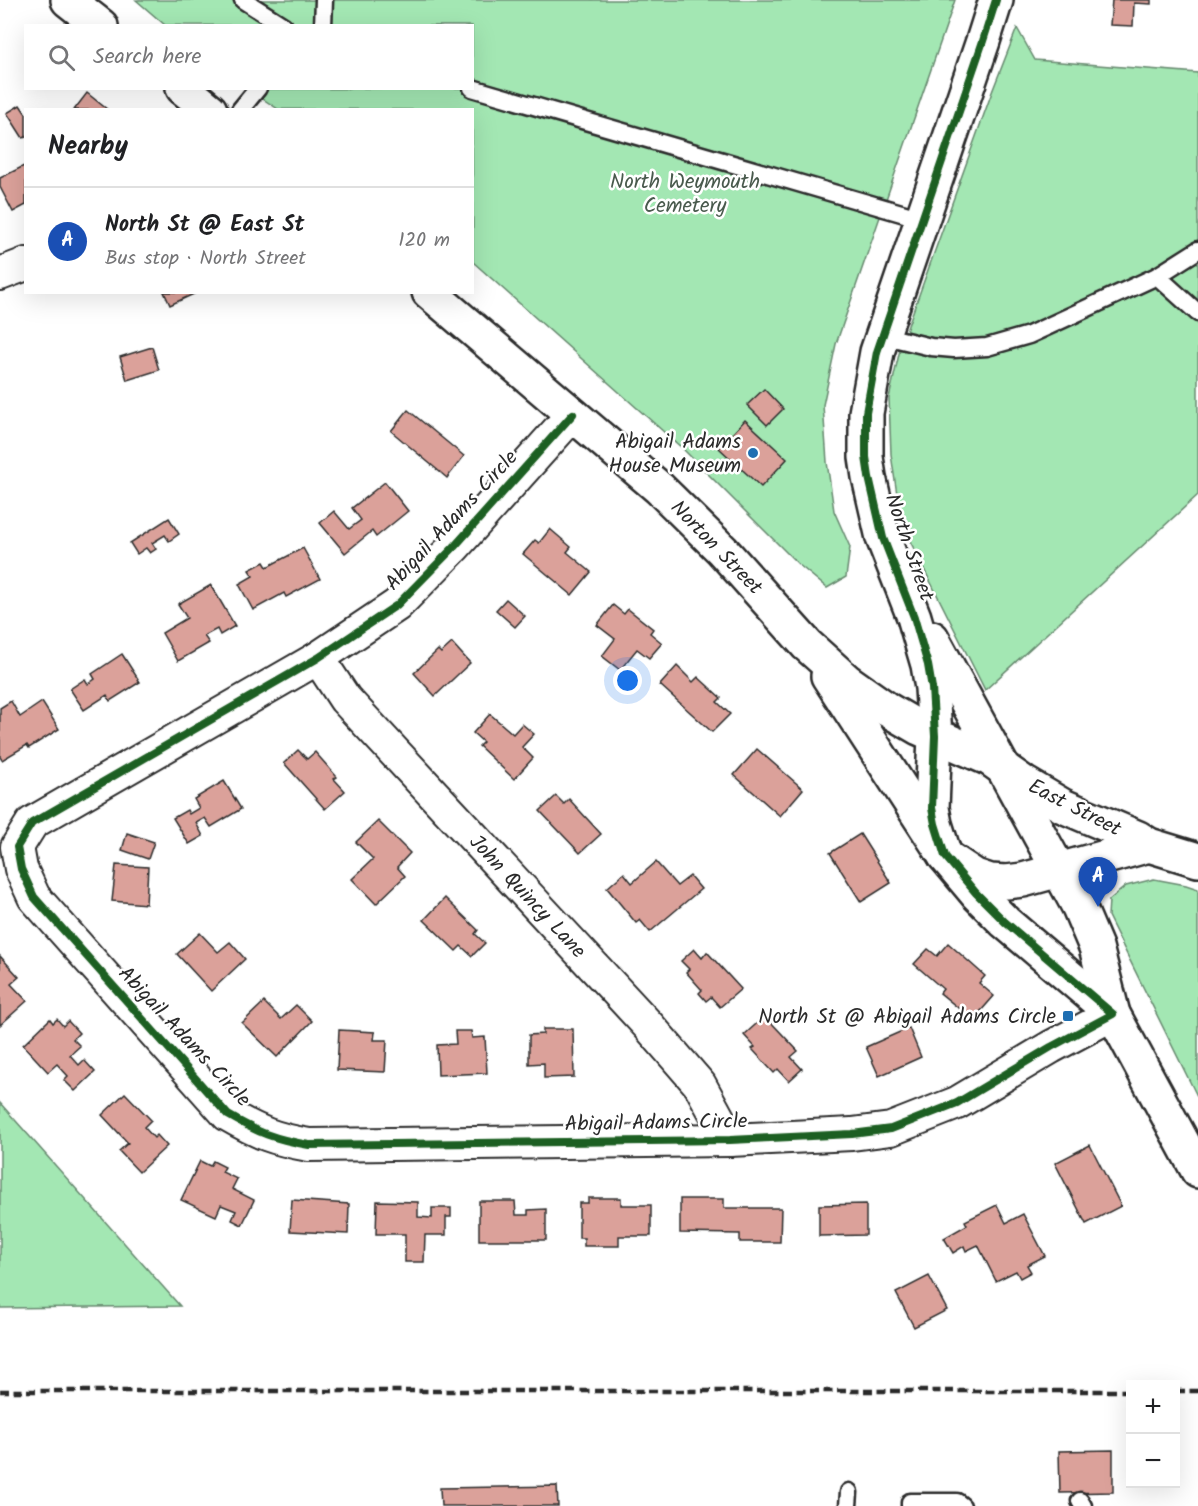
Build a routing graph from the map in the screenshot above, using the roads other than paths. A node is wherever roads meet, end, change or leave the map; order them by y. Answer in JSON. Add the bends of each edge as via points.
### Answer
{"nodes":[{"id":1,"x":68,"y":0,"type":"edge"},
{"id":2,"x":243,"y":0,"type":"edge"},
{"id":3,"x":324,"y":0,"type":"edge"},
{"id":4,"x":996,"y":0,"type":"edge"},
{"id":5,"x":98,"y":24,"type":"edge"},
{"id":6,"x":281,"y":24,"type":"edge"},
{"id":7,"x":322,"y":24,"type":"edge"},
{"id":8,"x":474,"y":89,"type":"edge"},
{"id":9,"x":185,"y":90,"type":"edge"},
{"id":10,"x":256,"y":90,"type":"edge"},
{"id":11,"x":208,"y":108,"type":"edge"},
{"id":12,"x":242,"y":108,"type":"edge"},
{"id":13,"x":922,"y":219,"type":"junction"},
{"id":14,"x":1198,"y":250,"type":"edge"},
{"id":15,"x":24,"y":265,"type":"edge"},
{"id":16,"x":0,"y":274,"type":"edge"},
{"id":17,"x":1157,"y":276,"type":"junction"},
{"id":18,"x":431,"y":294,"type":"edge"},
{"id":19,"x":1198,"y":314,"type":"edge"},
{"id":20,"x":881,"y":335,"type":"junction"},
{"id":21,"x":573,"y":414,"type":"junction"},
{"id":22,"x":901,"y":581,"type":"junction"},
{"id":23,"x":807,"y":645,"type":"junction"},
{"id":24,"x":318,"y":658,"type":"junction"},
{"id":25,"x":935,"y":736,"type":"junction"},
{"id":26,"x":1003,"y":766,"type":"junction"},
{"id":27,"x":1149,"y":845,"type":"junction"},
{"id":28,"x":945,"y":856,"type":"junction"},
{"id":29,"x":1198,"y":860,"type":"edge"},
{"id":30,"x":1059,"y":870,"type":"junction"},
{"id":31,"x":1113,"y":1014,"type":"junction"},
{"id":32,"x":730,"y":1140,"type":"junction"},
{"id":33,"x":1198,"y":1172,"type":"edge"},
{"id":34,"x":910,"y":1506,"type":"edge"},
{"id":35,"x":962,"y":1506,"type":"edge"}],
"edges":[{"from":1,"to":5,"type":"street"},
{"from":2,"to":6,"type":"lane"},
{"from":3,"to":7,"type":"lane"},
{"from":4,"to":13,"type":"street","name":"North Street"},
{"from":8,"to":13,"type":"lane"},
{"from":9,"to":11,"type":"street"},
{"from":10,"to":12,"type":"lane"},
{"from":13,"to":20,"type":"street","name":"North Street"},
{"from":14,"to":17,"type":"lane"},
{"from":15,"to":16,"type":"street"},
{"from":17,"to":19,"type":"lane"},
{"from":17,"to":20,"type":"lane","via":[[1029,335],[987,347],[931,347]]},
{"from":18,"to":21,"type":"street","name":"Norton Street"},
{"from":20,"to":22,"type":"street","name":"North Street","via":[[866,413],[866,457],[878,519]]},
{"from":21,"to":23,"type":"street","name":"Norton Street","via":[[695,522]]},
{"from":21,"to":24,"type":"street","name":"Abigail Adams Circle","via":[[397,605]]},
{"from":22,"to":25,"type":"street","name":"North Street","via":[[928,665]]},
{"from":22,"to":26,"type":"street","name":"North Street"},
{"from":23,"to":25,"type":"street","name":"Norton Street","via":[[865,694]]},
{"from":23,"to":28,"type":"street","name":"Norton Street"},
{"from":24,"to":32,"type":"street","name":"John Quincy Lane","via":[[345,699],[700,1085]]},
{"from":24,"to":32,"type":"street","name":"Abigail Adams Circle","via":[[32,823],[17,847],[21,869],[34,897],[228,1115],[277,1139],[309,1144]]},
{"from":25,"to":26,"type":"street","name":"Norton Street"},
{"from":25,"to":28,"type":"street","name":"North Street","via":[[932,808]]},
{"from":26,"to":27,"type":"street","name":"East Street","via":[[1043,795]]},
{"from":26,"to":30,"type":"street","name":"North Street"},
{"from":27,"to":29,"type":"street","name":"East Street"},
{"from":27,"to":30,"type":"street","name":"East Street"},
{"from":28,"to":30,"type":"street","name":"East Street","via":[[990,881],[1023,880]]},
{"from":28,"to":31,"type":"street","name":"North Street","via":[[998,915]]},
{"from":30,"to":31,"type":"street","name":"North Street","via":[[1096,947]]},
{"from":31,"to":32,"type":"street","name":"Abigail Adams Circle","via":[[957,1103],[891,1129]]},
{"from":31,"to":33,"type":"street","name":"North Street"},
{"from":34,"to":35,"type":"lane","via":[[910,1502],[957,1502]]}]}
